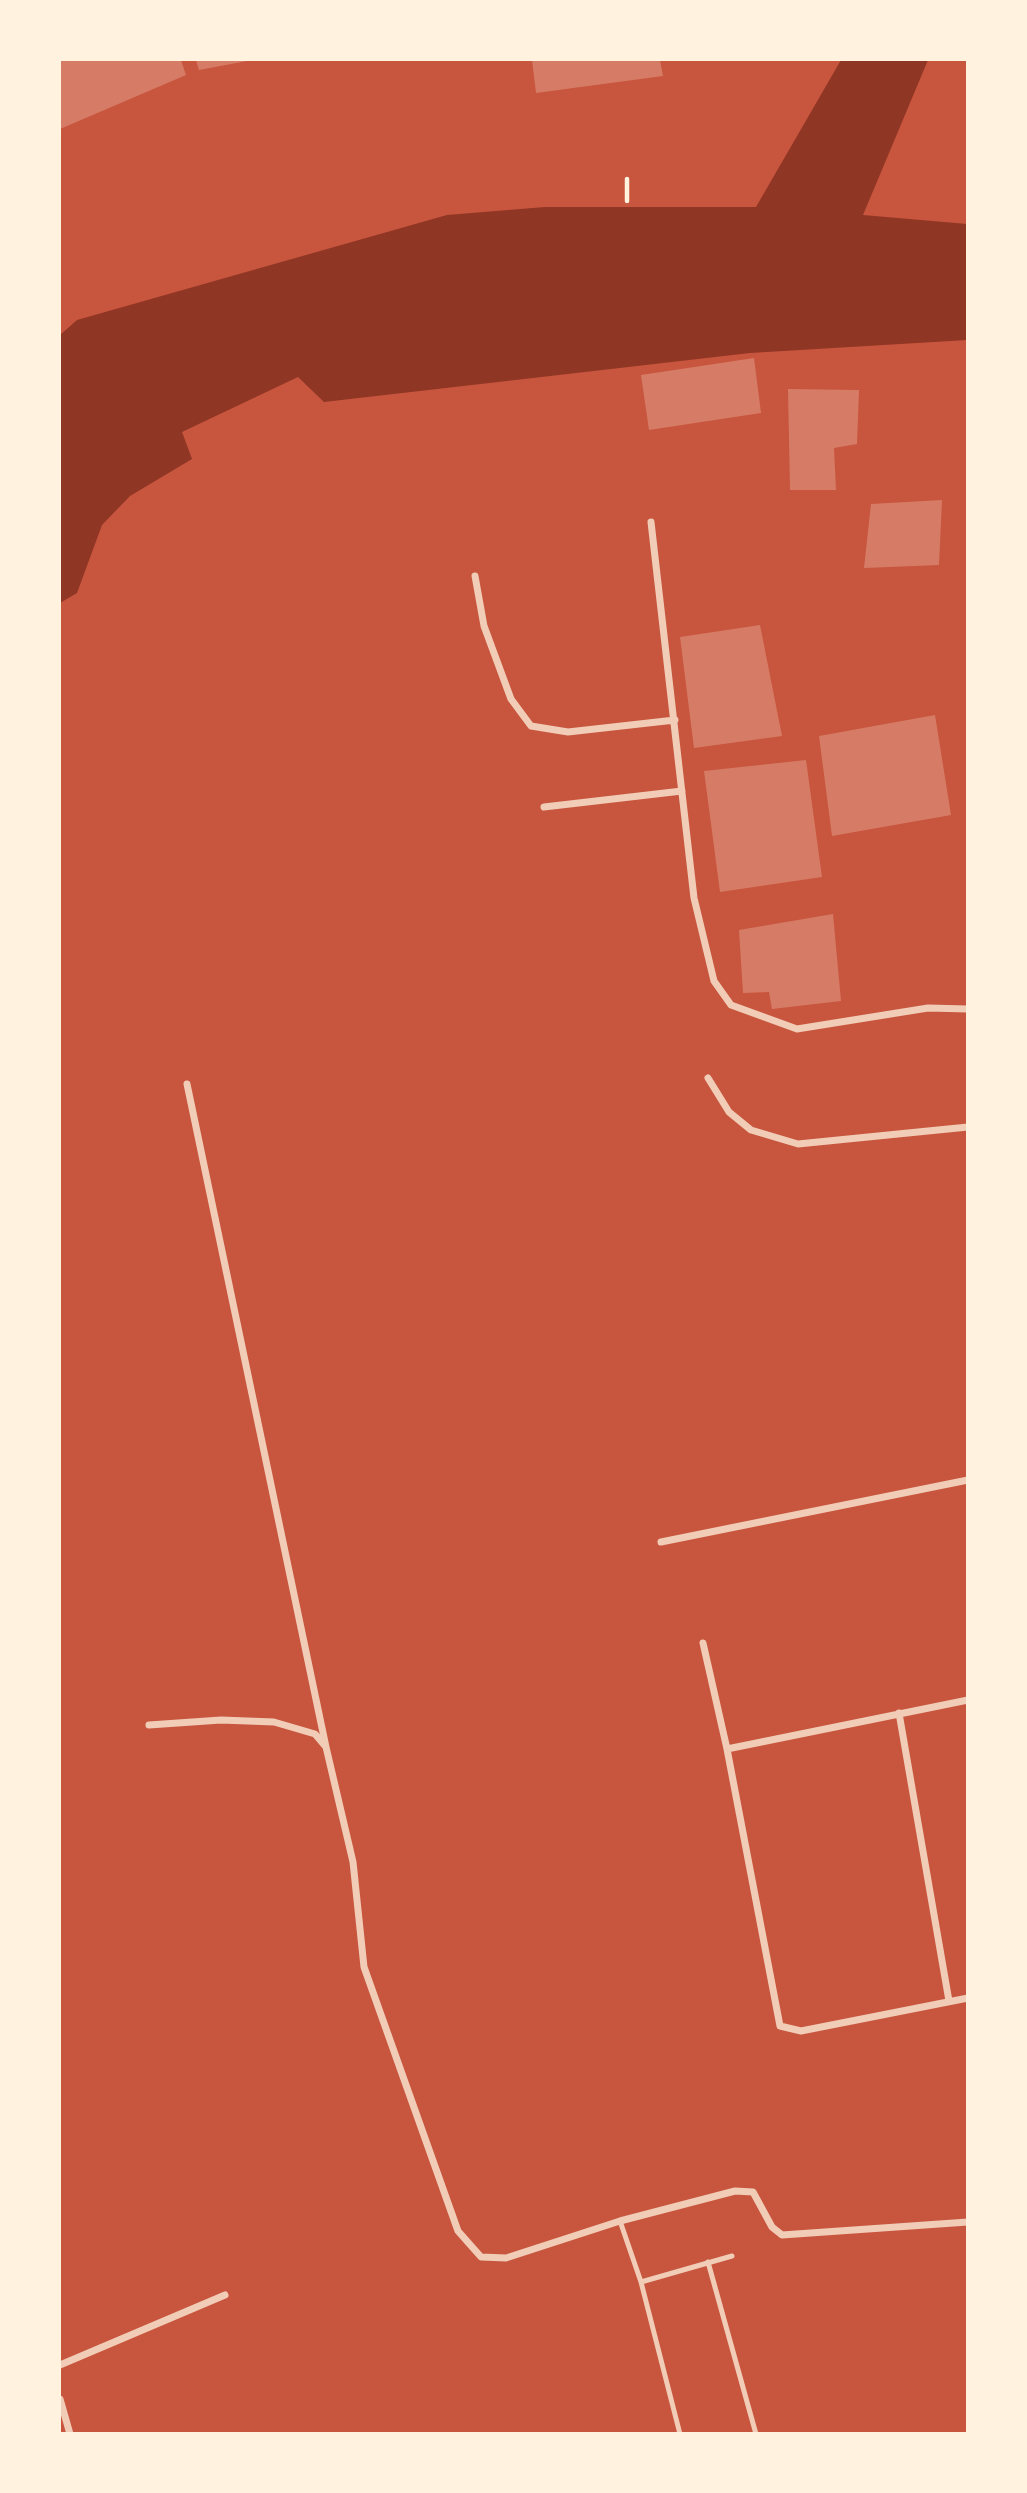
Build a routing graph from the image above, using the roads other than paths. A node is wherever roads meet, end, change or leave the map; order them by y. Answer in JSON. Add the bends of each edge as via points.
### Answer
{"nodes":[{"id":1,"x":651,"y":523,"type":"dead end"},
{"id":2,"x":475,"y":576,"type":"dead end"},
{"id":3,"x":676,"y":720,"type":"junction"},
{"id":4,"x":682,"y":791,"type":"junction"},
{"id":5,"x":544,"y":807,"type":"dead end"},
{"id":6,"x":968,"y":1009,"type":"edge"},
{"id":7,"x":709,"y":1078,"type":"dead end"},
{"id":8,"x":187,"y":1084,"type":"dead end"},
{"id":9,"x":968,"y":1127,"type":"edge"},
{"id":10,"x":968,"y":1480,"type":"edge"},
{"id":11,"x":661,"y":1542,"type":"dead end"},
{"id":12,"x":703,"y":1643,"type":"dead end"},
{"id":13,"x":968,"y":1700,"type":"edge"},
{"id":14,"x":899,"y":1713,"type":"junction"},
{"id":15,"x":149,"y":1725,"type":"dead end"},
{"id":16,"x":326,"y":1747,"type":"junction"},
{"id":17,"x":727,"y":1749,"type":"junction"},
{"id":18,"x":968,"y":1998,"type":"edge"},
{"id":19,"x":949,"y":2001,"type":"junction"},
{"id":20,"x":620,"y":2221,"type":"junction"},
{"id":21,"x":968,"y":2222,"type":"edge"},
{"id":22,"x":732,"y":2256,"type":"dead end"},
{"id":23,"x":708,"y":2262,"type":"junction"},
{"id":24,"x":641,"y":2282,"type":"junction"},
{"id":25,"x":225,"y":2295,"type":"dead end"},
{"id":26,"x":60,"y":2365,"type":"edge"},
{"id":27,"x":60,"y":2399,"type":"edge"},
{"id":28,"x":71,"y":2434,"type":"edge"},
{"id":29,"x":680,"y":2434,"type":"edge"},
{"id":30,"x":756,"y":2434,"type":"edge"}],
"edges":[{"from":1,"to":3,"type":"street"},
{"from":2,"to":3,"type":"street","via":[[484,626],[510,699],[531,726],[568,732]]},
{"from":3,"to":4,"type":"street"},
{"from":4,"to":5,"type":"street"},
{"from":4,"to":6,"type":"street","via":[[694,898],[714,982],[731,1005],[797,1029],[928,1008]]},
{"from":7,"to":9,"type":"street","via":[[729,1112],[751,1130],[797,1144]]},
{"from":8,"to":16,"type":"street"},
{"from":10,"to":11,"type":"street"},
{"from":12,"to":17,"type":"street"},
{"from":13,"to":14,"type":"street"},
{"from":14,"to":17,"type":"street"},
{"from":14,"to":19,"type":"street"},
{"from":15,"to":16,"type":"street","via":[[274,1722],[315,1734]]},
{"from":16,"to":20,"type":"street","via":[[353,1862],[364,1966],[457,2231],[481,2258],[506,2259]]},
{"from":17,"to":19,"type":"street","via":[[780,2026],[802,2031]]},
{"from":18,"to":19,"type":"street"},
{"from":20,"to":21,"type":"street","via":[[745,2190],[753,2192],[772,2227],[782,2235]]},
{"from":20,"to":24,"type":"lane"},
{"from":22,"to":23,"type":"lane"},
{"from":23,"to":24,"type":"lane"},
{"from":23,"to":30,"type":"lane"},
{"from":24,"to":29,"type":"lane"},
{"from":25,"to":26,"type":"street"},
{"from":27,"to":28,"type":"street"}]}
